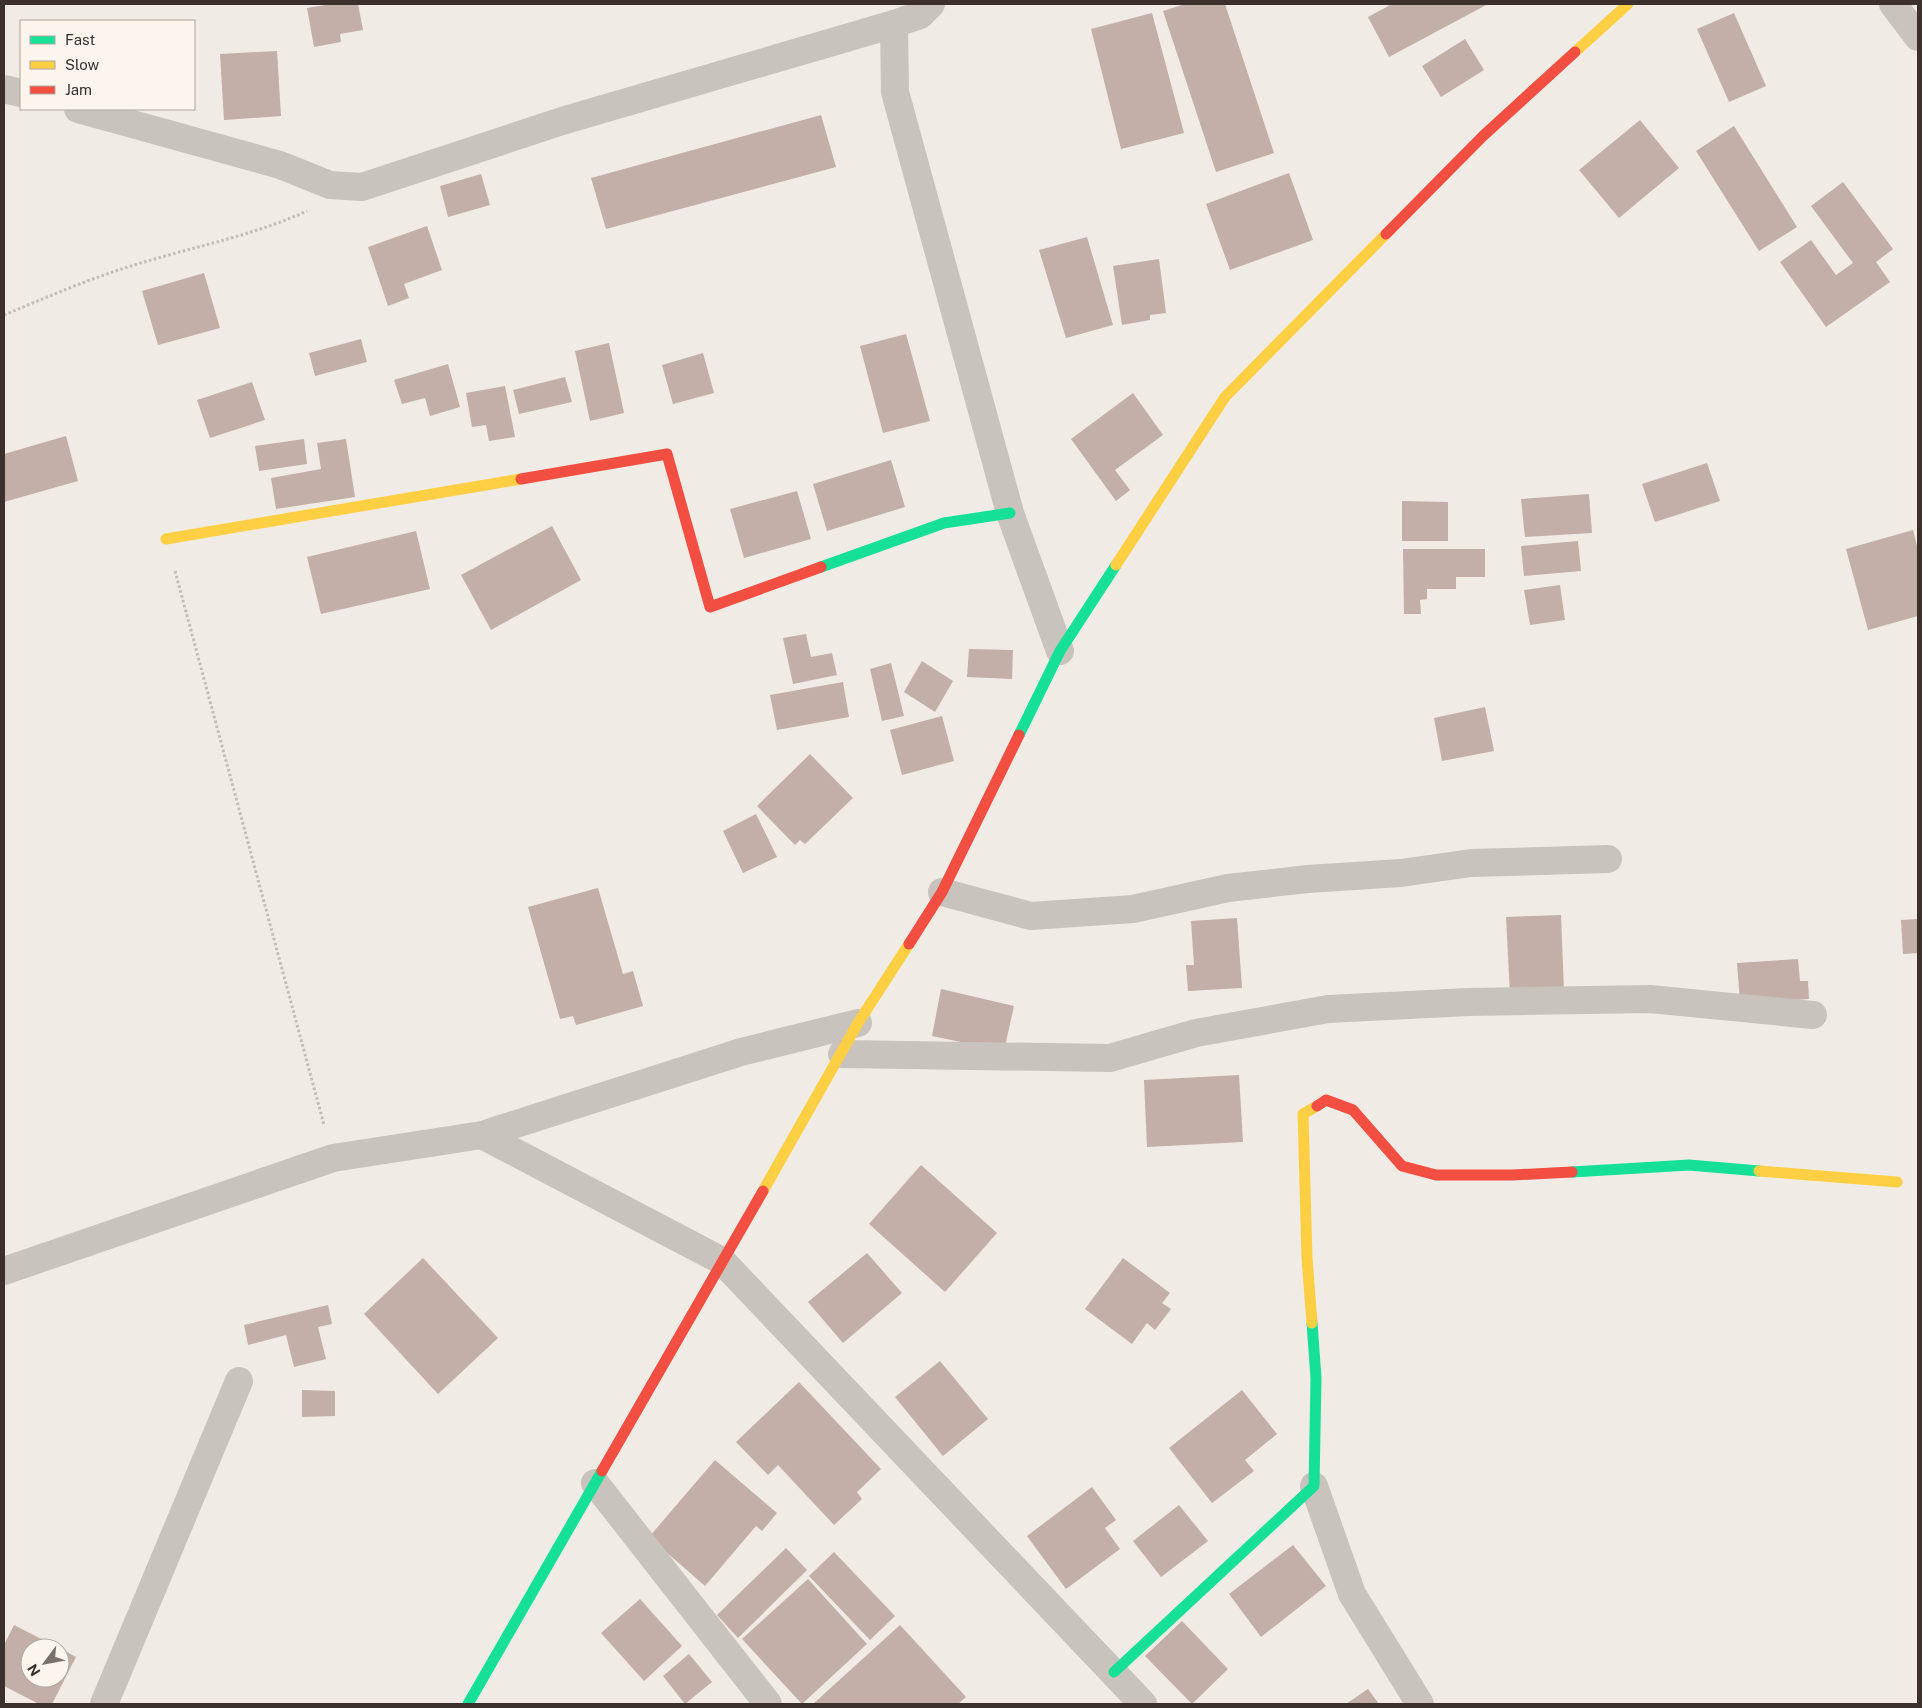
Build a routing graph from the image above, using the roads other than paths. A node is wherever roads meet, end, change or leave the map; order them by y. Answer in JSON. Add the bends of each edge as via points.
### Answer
{"nodes":[{"id":1,"x":931,"y":4,"type":"edge"},
{"id":2,"x":1628,"y":4,"type":"edge"},
{"id":3,"x":1893,"y":4,"type":"edge"},
{"id":4,"x":894,"y":24,"type":"junction"},
{"id":5,"x":1918,"y":37,"type":"edge"},
{"id":6,"x":4,"y":89,"type":"edge"},
{"id":7,"x":20,"y":93,"type":"edge"},
{"id":8,"x":82,"y":110,"type":"edge"},
{"id":9,"x":1010,"y":513,"type":"junction"},
{"id":10,"x":166,"y":539,"type":"road end"},
{"id":11,"x":1060,"y":651,"type":"junction"},
{"id":12,"x":1608,"y":860,"type":"dead end"},
{"id":13,"x":942,"y":892,"type":"junction"},
{"id":14,"x":1813,"y":1015,"type":"dead end"},
{"id":15,"x":858,"y":1023,"type":"junction"},
{"id":16,"x":842,"y":1054,"type":"junction"},
{"id":17,"x":482,"y":1135,"type":"junction"},
{"id":18,"x":1897,"y":1182,"type":"dead end"},
{"id":19,"x":722,"y":1261,"type":"junction"},
{"id":20,"x":4,"y":1271,"type":"edge"},
{"id":21,"x":239,"y":1380,"type":"dead end"},
{"id":22,"x":595,"y":1483,"type":"junction"},
{"id":23,"x":1314,"y":1486,"type":"junction"},
{"id":24,"x":1114,"y":1672,"type":"junction"},
{"id":25,"x":104,"y":1704,"type":"edge"},
{"id":26,"x":468,"y":1704,"type":"edge"},
{"id":27,"x":768,"y":1704,"type":"edge"},
{"id":28,"x":1143,"y":1704,"type":"edge"},
{"id":29,"x":1420,"y":1704,"type":"edge"}],
"edges":[{"from":1,"to":4,"type":"street","via":[[920,15]]},
{"from":2,"to":11,"type":"street","via":[[1483,136],[1225,397]]},
{"from":3,"to":5,"type":"street"},
{"from":4,"to":8,"type":"street","via":[[562,121],[362,186],[330,185],[280,165]]},
{"from":4,"to":9,"type":"street","via":[[895,92]]},
{"from":6,"to":7,"type":"street"},
{"from":9,"to":10,"type":"street","via":[[944,523],[710,607],[667,454]]},
{"from":9,"to":11,"type":"street"},
{"from":11,"to":13,"type":"street"},
{"from":12,"to":13,"type":"street","via":[[1471,863],[1401,873],[1228,888],[1133,909],[1031,916]]},
{"from":13,"to":15,"type":"street"},
{"from":14,"to":16,"type":"street","via":[[1650,999],[1469,1002],[1328,1009],[1196,1033],[1110,1058]]},
{"from":15,"to":16,"type":"street"},
{"from":15,"to":17,"type":"street","via":[[741,1052]]},
{"from":16,"to":19,"type":"street"},
{"from":17,"to":19,"type":"street"},
{"from":17,"to":20,"type":"street","via":[[333,1158]]},
{"from":18,"to":23,"type":"street","via":[[1689,1165],[1512,1175],[1436,1175],[1402,1166],[1353,1110],[1326,1100],[1303,1114],[1307,1258],[1316,1378]]},
{"from":19,"to":22,"type":"street"},
{"from":19,"to":24,"type":"street"},
{"from":21,"to":25,"type":"street"},
{"from":22,"to":26,"type":"street"},
{"from":22,"to":27,"type":"street"},
{"from":23,"to":24,"type":"street"},
{"from":23,"to":29,"type":"street","via":[[1352,1594]]},
{"from":24,"to":28,"type":"street"}]}
